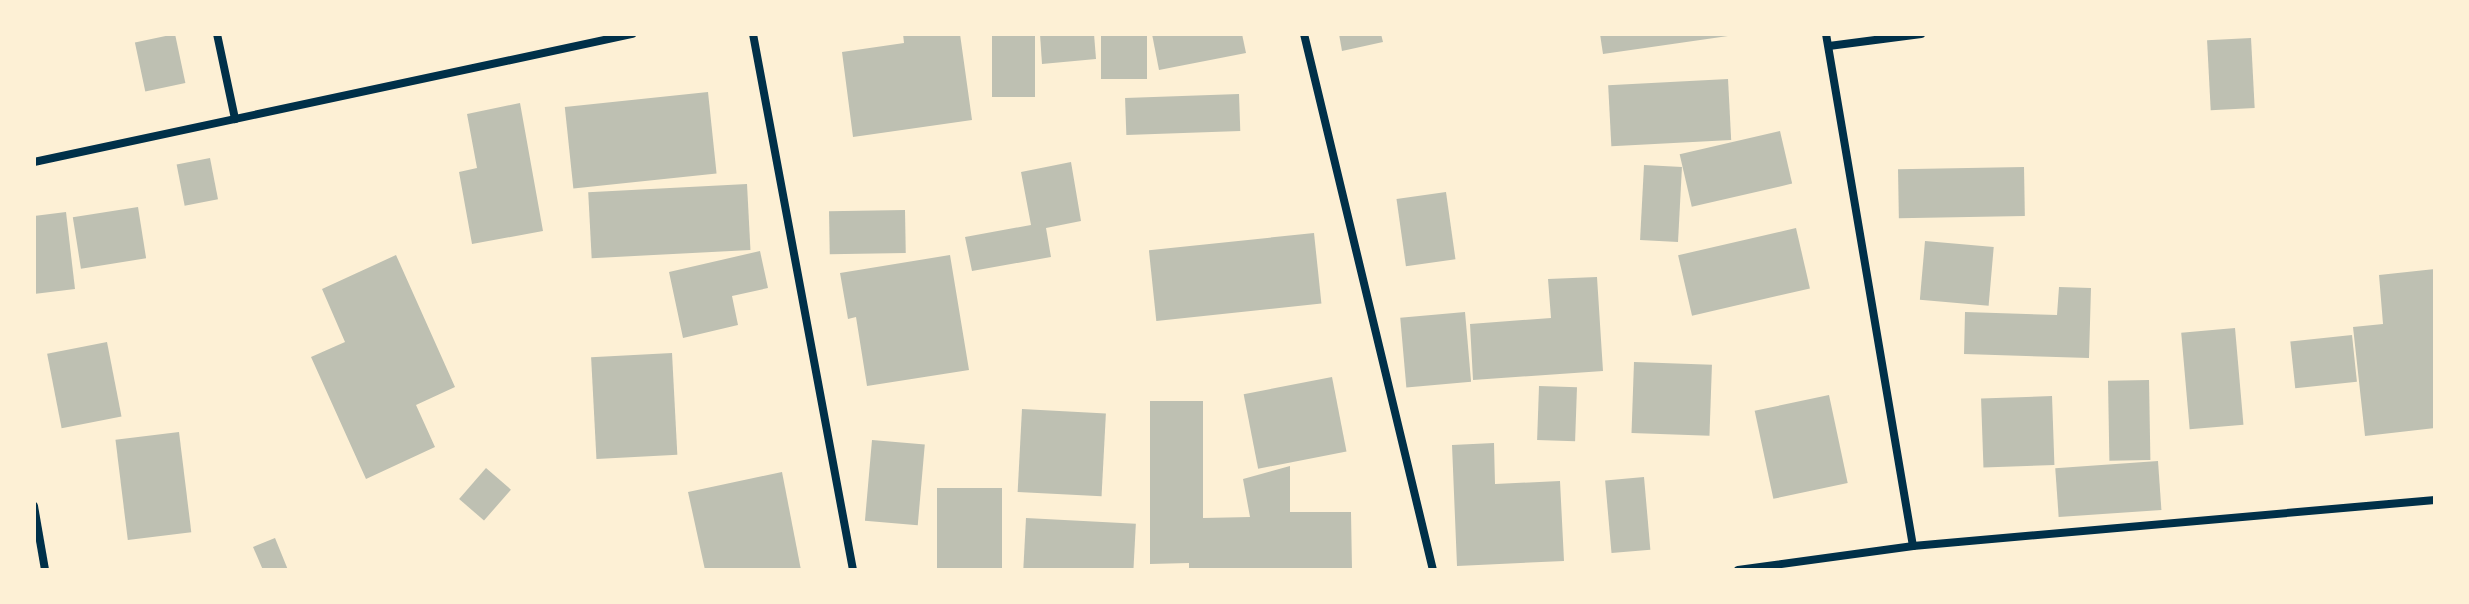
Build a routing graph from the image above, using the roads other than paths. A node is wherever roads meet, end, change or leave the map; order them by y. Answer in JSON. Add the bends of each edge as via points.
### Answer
{"nodes":[{"id":1,"x":217,"y":34,"type":"edge"},
{"id":2,"x":632,"y":34,"type":"edge"},
{"id":3,"x":753,"y":34,"type":"edge"},
{"id":4,"x":1304,"y":34,"type":"edge"},
{"id":5,"x":1826,"y":34,"type":"edge"},
{"id":6,"x":1921,"y":34,"type":"edge"},
{"id":7,"x":1829,"y":46,"type":"junction"},
{"id":8,"x":235,"y":119,"type":"junction"},
{"id":9,"x":34,"y":162,"type":"edge"},
{"id":10,"x":2435,"y":500,"type":"edge"},
{"id":11,"x":34,"y":506,"type":"edge"},
{"id":12,"x":1913,"y":546,"type":"junction"},
{"id":13,"x":45,"y":570,"type":"edge"},
{"id":14,"x":853,"y":570,"type":"edge"},
{"id":15,"x":1433,"y":570,"type":"edge"},
{"id":16,"x":1738,"y":570,"type":"edge"}],
"edges":[{"from":1,"to":8,"type":"street"},
{"from":2,"to":8,"type":"street"},
{"from":3,"to":14,"type":"street"},
{"from":4,"to":15,"type":"street"},
{"from":5,"to":7,"type":"street"},
{"from":6,"to":7,"type":"street"},
{"from":7,"to":12,"type":"street"},
{"from":8,"to":9,"type":"street"},
{"from":10,"to":12,"type":"street"},
{"from":11,"to":13,"type":"street"},
{"from":12,"to":16,"type":"street"}]}
